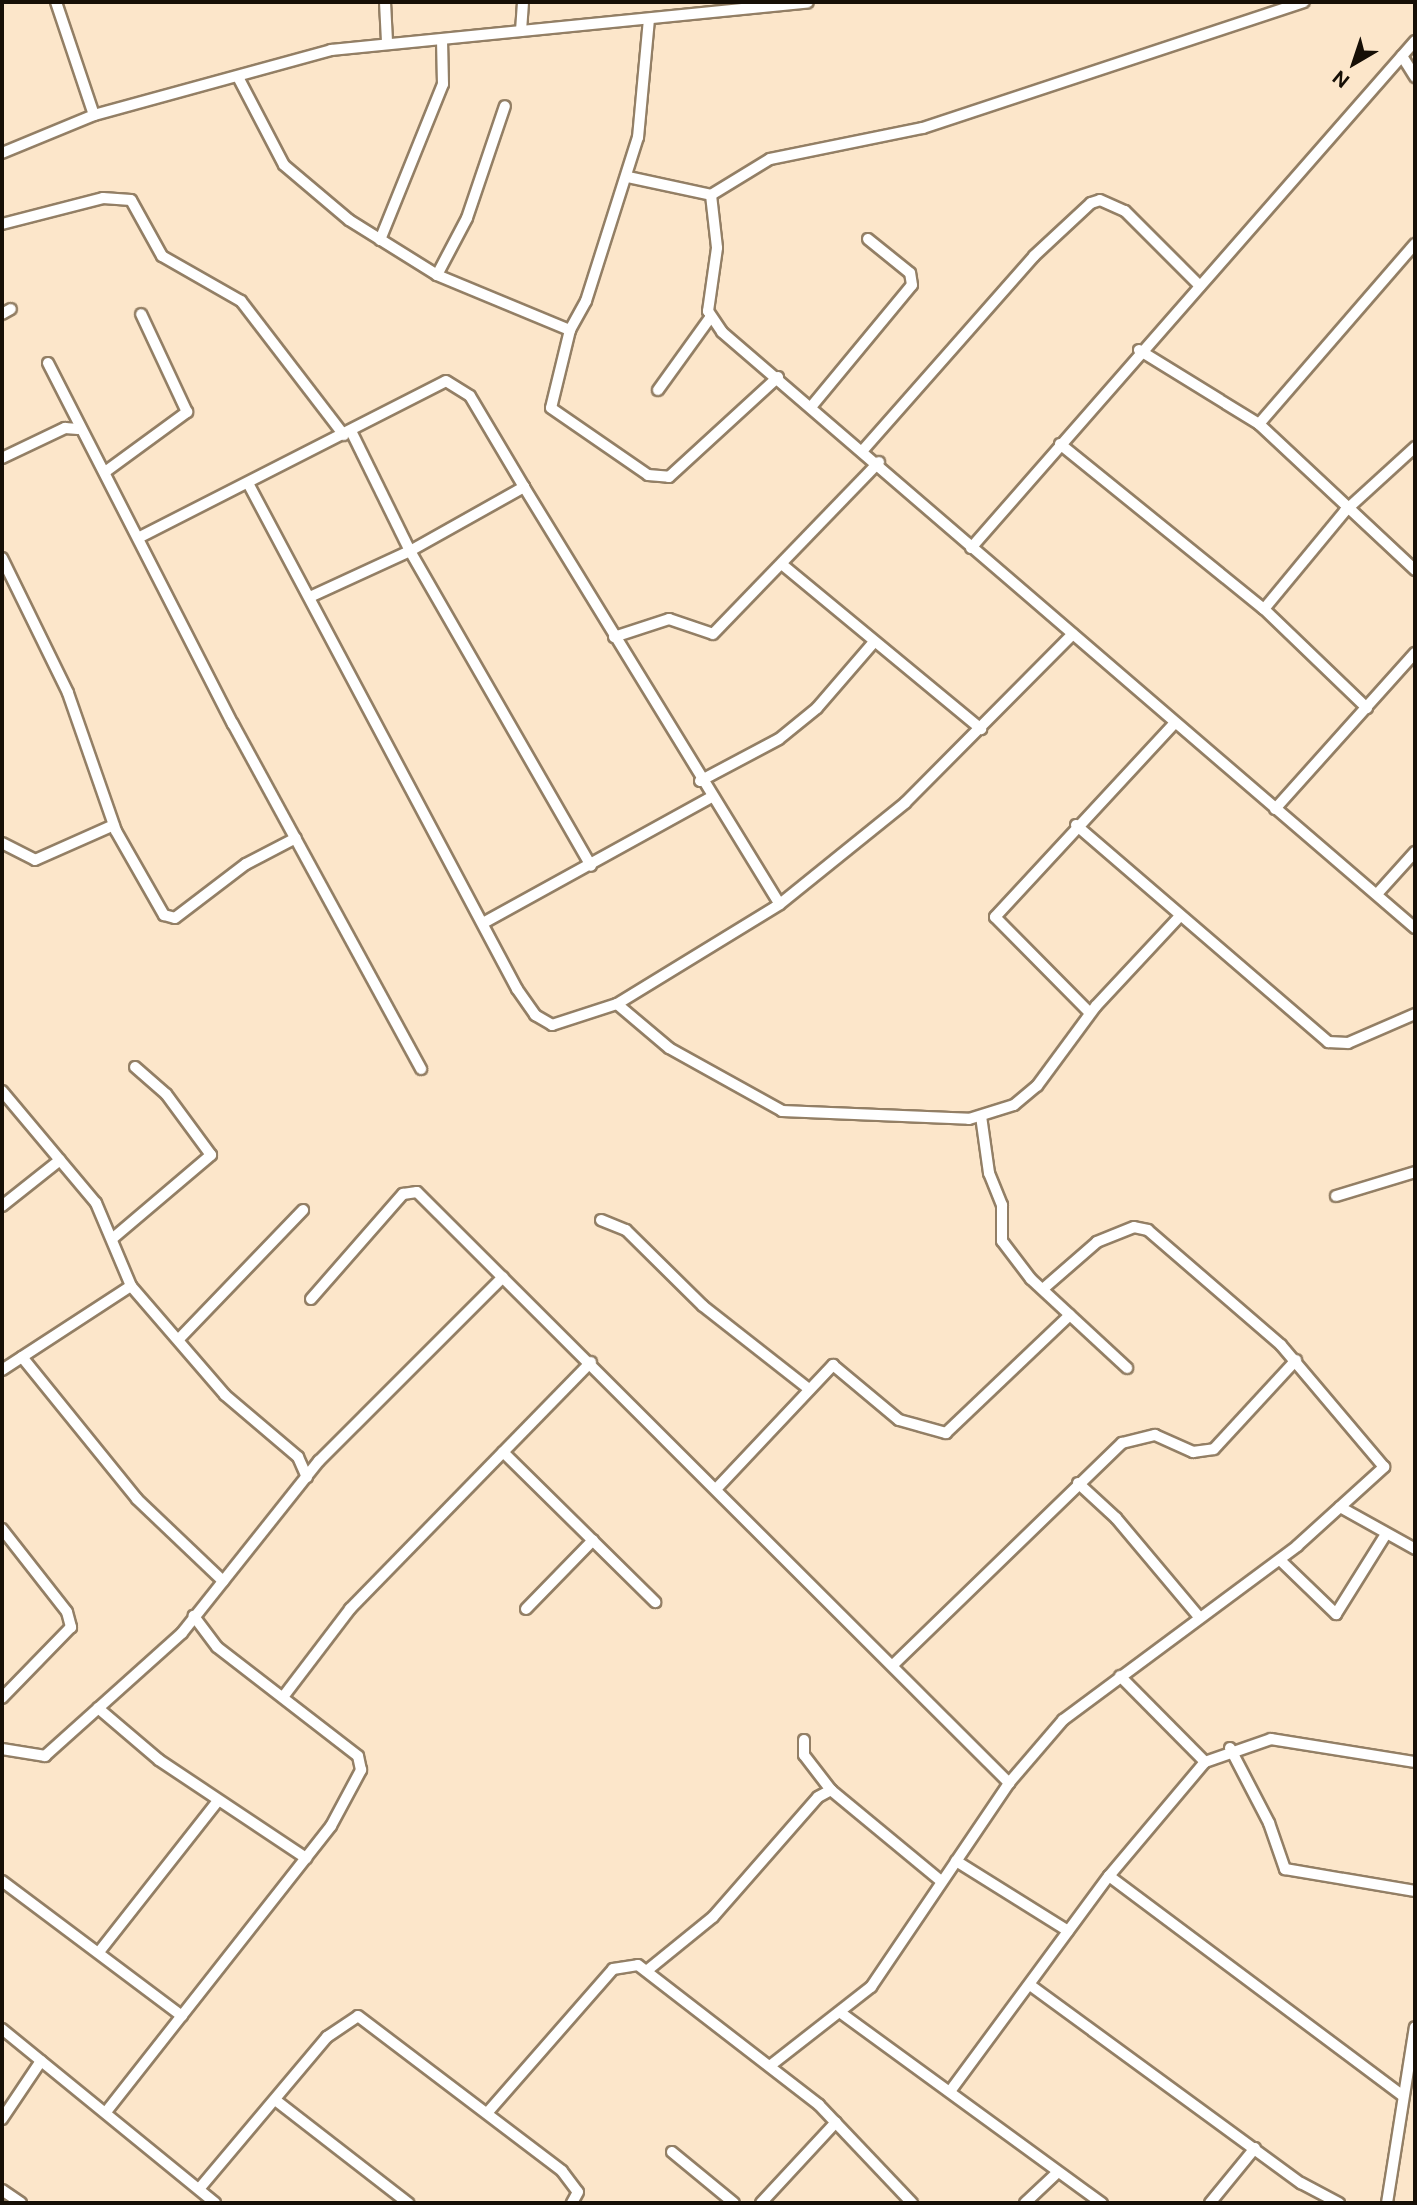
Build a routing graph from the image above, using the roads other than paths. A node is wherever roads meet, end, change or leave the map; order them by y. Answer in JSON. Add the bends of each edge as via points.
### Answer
{"nodes":[{"id":1,"x":56,"y":2,"type":"edge"},
{"id":2,"x":385,"y":2,"type":"edge"},
{"id":3,"x":523,"y":2,"type":"edge"},
{"id":4,"x":808,"y":2,"type":"edge"},
{"id":5,"x":1304,"y":2,"type":"edge"},
{"id":6,"x":649,"y":19,"type":"junction"},
{"id":7,"x":521,"y":31,"type":"junction"},
{"id":8,"x":442,"y":41,"type":"junction"},
{"id":9,"x":1415,"y":41,"type":"edge"},
{"id":10,"x":387,"y":42,"type":"junction"},
{"id":11,"x":1402,"y":56,"type":"junction"},
{"id":12,"x":1415,"y":76,"type":"edge"},
{"id":13,"x":239,"y":77,"type":"junction"},
{"id":14,"x":505,"y":106,"type":"dead end"},
{"id":15,"x":93,"y":115,"type":"junction"},
{"id":16,"x":2,"y":153,"type":"edge"},
{"id":17,"x":628,"y":177,"type":"junction"},
{"id":18,"x":711,"y":195,"type":"junction"},
{"id":19,"x":2,"y":224,"type":"edge"},
{"id":20,"x":868,"y":239,"type":"dead end"},
{"id":21,"x":380,"y":240,"type":"junction"},
{"id":22,"x":1415,"y":244,"type":"edge"},
{"id":23,"x":437,"y":275,"type":"junction"},
{"id":24,"x":1200,"y":286,"type":"junction"},
{"id":25,"x":141,"y":314,"type":"dead end"},
{"id":26,"x":710,"y":318,"type":"junction"},
{"id":27,"x":570,"y":330,"type":"junction"},
{"id":28,"x":1139,"y":350,"type":"junction"},
{"id":29,"x":48,"y":363,"type":"dead end"},
{"id":30,"x":778,"y":377,"type":"junction"},
{"id":31,"x":658,"y":390,"type":"dead end"},
{"id":32,"x":811,"y":407,"type":"junction"},
{"id":33,"x":1259,"y":424,"type":"junction"},
{"id":34,"x":78,"y":429,"type":"junction"},
{"id":35,"x":347,"y":433,"type":"junction"},
{"id":36,"x":1060,"y":444,"type":"junction"},
{"id":37,"x":1415,"y":447,"type":"edge"},
{"id":38,"x":864,"y":449,"type":"junction"},
{"id":39,"x":2,"y":458,"type":"edge"},
{"id":40,"x":879,"y":462,"type":"junction"},
{"id":41,"x":105,"y":472,"type":"junction"},
{"id":42,"x":250,"y":485,"type":"junction"},
{"id":43,"x":524,"y":487,"type":"junction"},
{"id":44,"x":1345,"y":511,"type":"junction"},
{"id":45,"x":140,"y":537,"type":"junction"},
{"id":46,"x":971,"y":548,"type":"junction"},
{"id":47,"x":410,"y":551,"type":"junction"},
{"id":48,"x":2,"y":558,"type":"edge"},
{"id":49,"x":784,"y":566,"type":"junction"},
{"id":50,"x":1415,"y":570,"type":"edge"},
{"id":51,"x":312,"y":596,"type":"junction"},
{"id":52,"x":1264,"y":608,"type":"junction"},
{"id":53,"x":1073,"y":634,"type":"junction"},
{"id":54,"x":614,"y":637,"type":"junction"},
{"id":55,"x":874,"y":642,"type":"junction"},
{"id":56,"x":1415,"y":653,"type":"edge"},
{"id":57,"x":1367,"y":708,"type":"junction"},
{"id":58,"x":1174,"y":724,"type":"junction"},
{"id":59,"x":981,"y":729,"type":"junction"},
{"id":60,"x":700,"y":780,"type":"junction"},
{"id":61,"x":711,"y":797,"type":"junction"},
{"id":62,"x":1275,"y":809,"type":"junction"},
{"id":63,"x":114,"y":825,"type":"junction"},
{"id":64,"x":1076,"y":825,"type":"junction"},
{"id":65,"x":296,"y":838,"type":"junction"},
{"id":66,"x":2,"y":843,"type":"edge"},
{"id":67,"x":1415,"y":852,"type":"edge"},
{"id":68,"x":591,"y":866,"type":"junction"},
{"id":69,"x":1377,"y":894,"type":"junction"},
{"id":70,"x":780,"y":904,"type":"junction"},
{"id":71,"x":1180,"y":916,"type":"junction"},
{"id":72,"x":485,"y":922,"type":"junction"},
{"id":73,"x":1415,"y":929,"type":"edge"},
{"id":74,"x":617,"y":1004,"type":"junction"},
{"id":75,"x":1090,"y":1013,"type":"junction"},
{"id":76,"x":1415,"y":1014,"type":"edge"},
{"id":77,"x":135,"y":1067,"type":"dead end"},
{"id":78,"x":421,"y":1069,"type":"dead end"},
{"id":79,"x":2,"y":1091,"type":"edge"},
{"id":80,"x":981,"y":1116,"type":"junction"},
{"id":81,"x":60,"y":1160,"type":"junction"},
{"id":82,"x":1415,"y":1171,"type":"edge"},
{"id":83,"x":1336,"y":1196,"type":"dead end"},
{"id":84,"x":2,"y":1206,"type":"edge"},
{"id":85,"x":303,"y":1210,"type":"dead end"},
{"id":86,"x":601,"y":1220,"type":"dead end"},
{"id":87,"x":112,"y":1239,"type":"junction"},
{"id":88,"x":503,"y":1277,"type":"junction"},
{"id":89,"x":131,"y":1286,"type":"junction"},
{"id":90,"x":1043,"y":1289,"type":"junction"},
{"id":91,"x":311,"y":1299,"type":"dead end"},
{"id":92,"x":1070,"y":1315,"type":"junction"},
{"id":93,"x":179,"y":1339,"type":"junction"},
{"id":94,"x":22,"y":1357,"type":"junction"},
{"id":95,"x":1296,"y":1360,"type":"junction"},
{"id":96,"x":591,"y":1362,"type":"junction"},
{"id":97,"x":1128,"y":1368,"type":"dead end"},
{"id":98,"x":2,"y":1370,"type":"edge"},
{"id":99,"x":810,"y":1389,"type":"junction"},
{"id":100,"x":503,"y":1452,"type":"junction"},
{"id":101,"x":298,"y":1457,"type":"junction"},
{"id":102,"x":319,"y":1461,"type":"junction"},
{"id":103,"x":307,"y":1477,"type":"junction"},
{"id":104,"x":1079,"y":1483,"type":"junction"},
{"id":105,"x":718,"y":1487,"type":"junction"},
{"id":106,"x":1340,"y":1507,"type":"junction"},
{"id":107,"x":2,"y":1530,"type":"edge"},
{"id":108,"x":1386,"y":1534,"type":"junction"},
{"id":109,"x":593,"y":1540,"type":"junction"},
{"id":110,"x":1415,"y":1549,"type":"edge"},
{"id":111,"x":1280,"y":1560,"type":"junction"},
{"id":112,"x":223,"y":1580,"type":"junction"},
{"id":113,"x":655,"y":1602,"type":"dead end"},
{"id":114,"x":526,"y":1609,"type":"dead end"},
{"id":115,"x":194,"y":1616,"type":"junction"},
{"id":116,"x":1199,"y":1618,"type":"junction"},
{"id":117,"x":182,"y":1633,"type":"junction"},
{"id":118,"x":205,"y":1637,"type":"junction"},
{"id":119,"x":894,"y":1664,"type":"junction"},
{"id":120,"x":1120,"y":1676,"type":"junction"},
{"id":121,"x":284,"y":1697,"type":"junction"},
{"id":122,"x":2,"y":1698,"type":"edge"},
{"id":123,"x":98,"y":1708,"type":"junction"},
{"id":124,"x":804,"y":1740,"type":"dead end"},
{"id":125,"x":1230,"y":1748,"type":"junction"},
{"id":126,"x":2,"y":1749,"type":"edge"},
{"id":127,"x":1205,"y":1762,"type":"junction"},
{"id":128,"x":1415,"y":1762,"type":"edge"},
{"id":129,"x":1009,"y":1783,"type":"junction"},
{"id":130,"x":831,"y":1790,"type":"junction"},
{"id":131,"x":218,"y":1801,"type":"junction"},
{"id":132,"x":306,"y":1858,"type":"junction"},
{"id":133,"x":956,"y":1861,"type":"junction"},
{"id":134,"x":1109,"y":1876,"type":"junction"},
{"id":135,"x":2,"y":1881,"type":"edge"},
{"id":136,"x":941,"y":1881,"type":"junction"},
{"id":137,"x":1415,"y":1891,"type":"edge"},
{"id":138,"x":1068,"y":1931,"type":"junction"},
{"id":139,"x":99,"y":1952,"type":"junction"},
{"id":140,"x":649,"y":1969,"type":"junction"},
{"id":141,"x":1030,"y":1985,"type":"junction"},
{"id":142,"x":841,"y":2012,"type":"junction"},
{"id":143,"x":182,"y":2017,"type":"junction"},
{"id":144,"x":1415,"y":2027,"type":"edge"},
{"id":145,"x":2,"y":2029,"type":"edge"},
{"id":146,"x":41,"y":2061,"type":"junction"},
{"id":147,"x":771,"y":2065,"type":"junction"},
{"id":148,"x":951,"y":2090,"type":"junction"},
{"id":149,"x":1402,"y":2095,"type":"junction"},
{"id":150,"x":278,"y":2102,"type":"junction"},
{"id":151,"x":106,"y":2112,"type":"junction"},
{"id":152,"x":488,"y":2112,"type":"junction"},
{"id":153,"x":2,"y":2119,"type":"edge"},
{"id":154,"x":836,"y":2122,"type":"junction"},
{"id":155,"x":1255,"y":2148,"type":"junction"},
{"id":156,"x":672,"y":2152,"type":"dead end"},
{"id":157,"x":1058,"y":2172,"type":"junction"},
{"id":158,"x":199,"y":2189,"type":"junction"},
{"id":159,"x":2,"y":2190,"type":"edge"},
{"id":160,"x":21,"y":2203,"type":"edge"},
{"id":161,"x":215,"y":2203,"type":"edge"},
{"id":162,"x":408,"y":2203,"type":"edge"},
{"id":163,"x":572,"y":2203,"type":"edge"},
{"id":164,"x":734,"y":2203,"type":"edge"},
{"id":165,"x":761,"y":2203,"type":"edge"},
{"id":166,"x":912,"y":2203,"type":"edge"},
{"id":167,"x":1025,"y":2203,"type":"edge"},
{"id":168,"x":1102,"y":2203,"type":"edge"},
{"id":169,"x":1210,"y":2203,"type":"edge"},
{"id":170,"x":1339,"y":2203,"type":"edge"},
{"id":171,"x":1387,"y":2203,"type":"edge"}],
"edges":[{"from":1,"to":15,"type":"street"},
{"from":2,"to":10,"type":"street"},
{"from":3,"to":7,"type":"street"},
{"from":4,"to":6,"type":"street"},
{"from":5,"to":18,"type":"street","via":[[923,128],[770,159]]},
{"from":6,"to":7,"type":"street"},
{"from":6,"to":17,"type":"street","via":[[646,99]]},
{"from":7,"to":8,"type":"street"},
{"from":8,"to":10,"type":"street"},
{"from":8,"to":21,"type":"street","via":[[443,84]]},
{"from":9,"to":11,"type":"street"},
{"from":10,"to":13,"type":"street","via":[[305,56]]},
{"from":11,"to":12,"type":"street"},
{"from":11,"to":24,"type":"street"},
{"from":13,"to":15,"type":"street"},
{"from":13,"to":21,"type":"street","via":[[284,165]]},
{"from":14,"to":23,"type":"street","via":[[467,218]]},
{"from":15,"to":16,"type":"street"},
{"from":17,"to":18,"type":"street"},
{"from":17,"to":27,"type":"street"},
{"from":18,"to":26,"type":"street","via":[[717,248]]},
{"from":19,"to":35,"type":"street","via":[[103,198],[131,200],[162,256],[241,301]]},
{"from":20,"to":32,"type":"street","via":[[910,273],[912,285]]},
{"from":21,"to":23,"type":"street"},
{"from":22,"to":33,"type":"street"},
{"from":23,"to":27,"type":"street"},
{"from":24,"to":28,"type":"street"},
{"from":24,"to":38,"type":"street","via":[[1125,211],[1100,200],[1091,204],[1034,256]]},
{"from":25,"to":41,"type":"street","via":[[187,412]]},
{"from":26,"to":30,"type":"street"},
{"from":26,"to":31,"type":"street"},
{"from":27,"to":30,"type":"street","via":[[551,408],[659,478],[691,461]]},
{"from":28,"to":33,"type":"street"},
{"from":28,"to":36,"type":"street"},
{"from":29,"to":34,"type":"street"},
{"from":30,"to":32,"type":"street"},
{"from":32,"to":38,"type":"street"},
{"from":33,"to":44,"type":"street"},
{"from":34,"to":39,"type":"street","via":[[65,428]]},
{"from":34,"to":41,"type":"street"},
{"from":35,"to":42,"type":"street"},
{"from":35,"to":43,"type":"street","via":[[428,385],[458,385]]},
{"from":35,"to":47,"type":"street"},
{"from":36,"to":46,"type":"street"},
{"from":36,"to":52,"type":"street"},
{"from":37,"to":44,"type":"street"},
{"from":38,"to":40,"type":"street"},
{"from":40,"to":46,"type":"street"},
{"from":40,"to":49,"type":"street"},
{"from":41,"to":45,"type":"street"},
{"from":42,"to":45,"type":"street"},
{"from":42,"to":51,"type":"street"},
{"from":43,"to":47,"type":"street"},
{"from":43,"to":54,"type":"street"},
{"from":44,"to":50,"type":"street"},
{"from":44,"to":52,"type":"street"},
{"from":45,"to":65,"type":"street"},
{"from":46,"to":53,"type":"street"},
{"from":47,"to":51,"type":"street"},
{"from":47,"to":68,"type":"street"},
{"from":48,"to":63,"type":"street","via":[[68,693]]},
{"from":49,"to":54,"type":"street","via":[[713,634],[669,619]]},
{"from":49,"to":55,"type":"street"},
{"from":51,"to":72,"type":"street"},
{"from":52,"to":57,"type":"street"},
{"from":53,"to":58,"type":"street"},
{"from":53,"to":59,"type":"street"},
{"from":54,"to":60,"type":"street"},
{"from":55,"to":59,"type":"street"},
{"from":55,"to":60,"type":"street","via":[[817,708],[779,739]]},
{"from":56,"to":57,"type":"street"},
{"from":57,"to":62,"type":"street"},
{"from":58,"to":62,"type":"street"},
{"from":58,"to":64,"type":"street"},
{"from":59,"to":70,"type":"street","via":[[905,803]]},
{"from":60,"to":61,"type":"street"},
{"from":61,"to":68,"type":"street"},
{"from":61,"to":70,"type":"street"},
{"from":62,"to":69,"type":"street"},
{"from":63,"to":65,"type":"street","via":[[169,919]]},
{"from":63,"to":66,"type":"street","via":[[35,860]]},
{"from":64,"to":71,"type":"street"},
{"from":64,"to":75,"type":"street","via":[[995,917]]},
{"from":65,"to":78,"type":"street"},
{"from":67,"to":69,"type":"street"},
{"from":68,"to":72,"type":"street"},
{"from":69,"to":73,"type":"street"},
{"from":70,"to":74,"type":"street"},
{"from":71,"to":75,"type":"street"},
{"from":71,"to":76,"type":"street","via":[[1328,1042],[1348,1043]]},
{"from":72,"to":74,"type":"street","via":[[517,989],[543,1022],[565,1026]]},
{"from":74,"to":80,"type":"street","via":[[669,1048],[782,1111],[949,1122]]},
{"from":75,"to":80,"type":"street","via":[[1037,1086],[1014,1105]]},
{"from":77,"to":87,"type":"street","via":[[180,1110],[211,1155]]},
{"from":79,"to":81,"type":"street"},
{"from":80,"to":90,"type":"street","via":[[989,1173],[1002,1205],[999,1233]]},
{"from":81,"to":84,"type":"street"},
{"from":81,"to":87,"type":"street","via":[[96,1203]]},
{"from":82,"to":83,"type":"street"},
{"from":85,"to":93,"type":"street"},
{"from":86,"to":99,"type":"street","via":[[626,1230],[703,1306]]},
{"from":87,"to":89,"type":"street"},
{"from":88,"to":91,"type":"street","via":[[412,1190]]},
{"from":88,"to":96,"type":"street"},
{"from":88,"to":102,"type":"street"},
{"from":89,"to":93,"type":"street"},
{"from":89,"to":94,"type":"street"},
{"from":90,"to":92,"type":"street"},
{"from":90,"to":95,"type":"street","via":[[1097,1242],[1133,1227],[1148,1230]]},
{"from":92,"to":97,"type":"street"},
{"from":92,"to":99,"type":"street","via":[[946,1433],[899,1420],[840,1366],[827,1368]]},
{"from":93,"to":101,"type":"street","via":[[225,1395]]},
{"from":94,"to":98,"type":"street"},
{"from":94,"to":112,"type":"street","via":[[136,1499]]},
{"from":95,"to":104,"type":"street","via":[[1214,1449],[1193,1452],[1155,1436],[1132,1437]]},
{"from":95,"to":106,"type":"street","via":[[1383,1464]]},
{"from":96,"to":100,"type":"street"},
{"from":96,"to":105,"type":"street"},
{"from":99,"to":105,"type":"street"},
{"from":100,"to":109,"type":"street"},
{"from":100,"to":121,"type":"street","via":[[350,1609]]},
{"from":101,"to":102,"type":"street"},
{"from":101,"to":103,"type":"street"},
{"from":102,"to":103,"type":"street"},
{"from":103,"to":112,"type":"street"},
{"from":104,"to":116,"type":"street","via":[[1116,1518]]},
{"from":104,"to":119,"type":"street"},
{"from":105,"to":119,"type":"street"},
{"from":106,"to":108,"type":"street"},
{"from":106,"to":111,"type":"street"},
{"from":107,"to":122,"type":"street","via":[[67,1612],[71,1626]]},
{"from":108,"to":110,"type":"street"},
{"from":108,"to":111,"type":"street","via":[[1336,1614]]},
{"from":109,"to":113,"type":"street"},
{"from":109,"to":114,"type":"street"},
{"from":111,"to":116,"type":"street"},
{"from":112,"to":115,"type":"street"},
{"from":115,"to":117,"type":"street"},
{"from":115,"to":118,"type":"street"},
{"from":116,"to":120,"type":"street"},
{"from":117,"to":118,"type":"street"},
{"from":117,"to":123,"type":"street"},
{"from":118,"to":121,"type":"street"},
{"from":119,"to":129,"type":"street"},
{"from":120,"to":127,"type":"street"},
{"from":120,"to":129,"type":"street","via":[[1063,1720]]},
{"from":121,"to":132,"type":"street","via":[[362,1763],[357,1784]]},
{"from":123,"to":126,"type":"street","via":[[45,1756]]},
{"from":123,"to":131,"type":"street"},
{"from":124,"to":130,"type":"street","via":[[804,1755]]},
{"from":125,"to":127,"type":"street"},
{"from":125,"to":128,"type":"street","via":[[1271,1739]]},
{"from":125,"to":137,"type":"street","via":[[1285,1869]]},
{"from":127,"to":134,"type":"street"},
{"from":129,"to":133,"type":"street"},
{"from":130,"to":136,"type":"street"},
{"from":130,"to":140,"type":"street","via":[[817,1797],[713,1917]]},
{"from":131,"to":132,"type":"street"},
{"from":131,"to":139,"type":"street"},
{"from":132,"to":143,"type":"street"},
{"from":133,"to":136,"type":"street"},
{"from":133,"to":138,"type":"street"},
{"from":134,"to":138,"type":"street"},
{"from":134,"to":149,"type":"street"},
{"from":135,"to":139,"type":"street"},
{"from":136,"to":142,"type":"street","via":[[871,1987]]},
{"from":138,"to":141,"type":"street"},
{"from":139,"to":143,"type":"street"},
{"from":140,"to":147,"type":"street"},
{"from":140,"to":152,"type":"street","via":[[626,1964],[613,1969]]},
{"from":141,"to":148,"type":"street"},
{"from":141,"to":155,"type":"street"},
{"from":142,"to":147,"type":"street"},
{"from":142,"to":148,"type":"street"},
{"from":143,"to":151,"type":"street"},
{"from":144,"to":149,"type":"street"},
{"from":145,"to":146,"type":"street"},
{"from":146,"to":151,"type":"street"},
{"from":146,"to":153,"type":"street"},
{"from":147,"to":154,"type":"street"},
{"from":148,"to":157,"type":"street"},
{"from":149,"to":171,"type":"street"},
{"from":150,"to":152,"type":"street","via":[[327,2037],[358,2016]]},
{"from":150,"to":158,"type":"street"},
{"from":150,"to":162,"type":"street"},
{"from":151,"to":158,"type":"street"},
{"from":152,"to":163,"type":"street","via":[[572,2180],[578,2192]]},
{"from":154,"to":165,"type":"street"},
{"from":154,"to":166,"type":"street"},
{"from":155,"to":169,"type":"street"},
{"from":155,"to":170,"type":"street"},
{"from":156,"to":164,"type":"street"},
{"from":157,"to":167,"type":"street"},
{"from":157,"to":168,"type":"street"},
{"from":158,"to":161,"type":"street"},
{"from":159,"to":160,"type":"street"}]}
